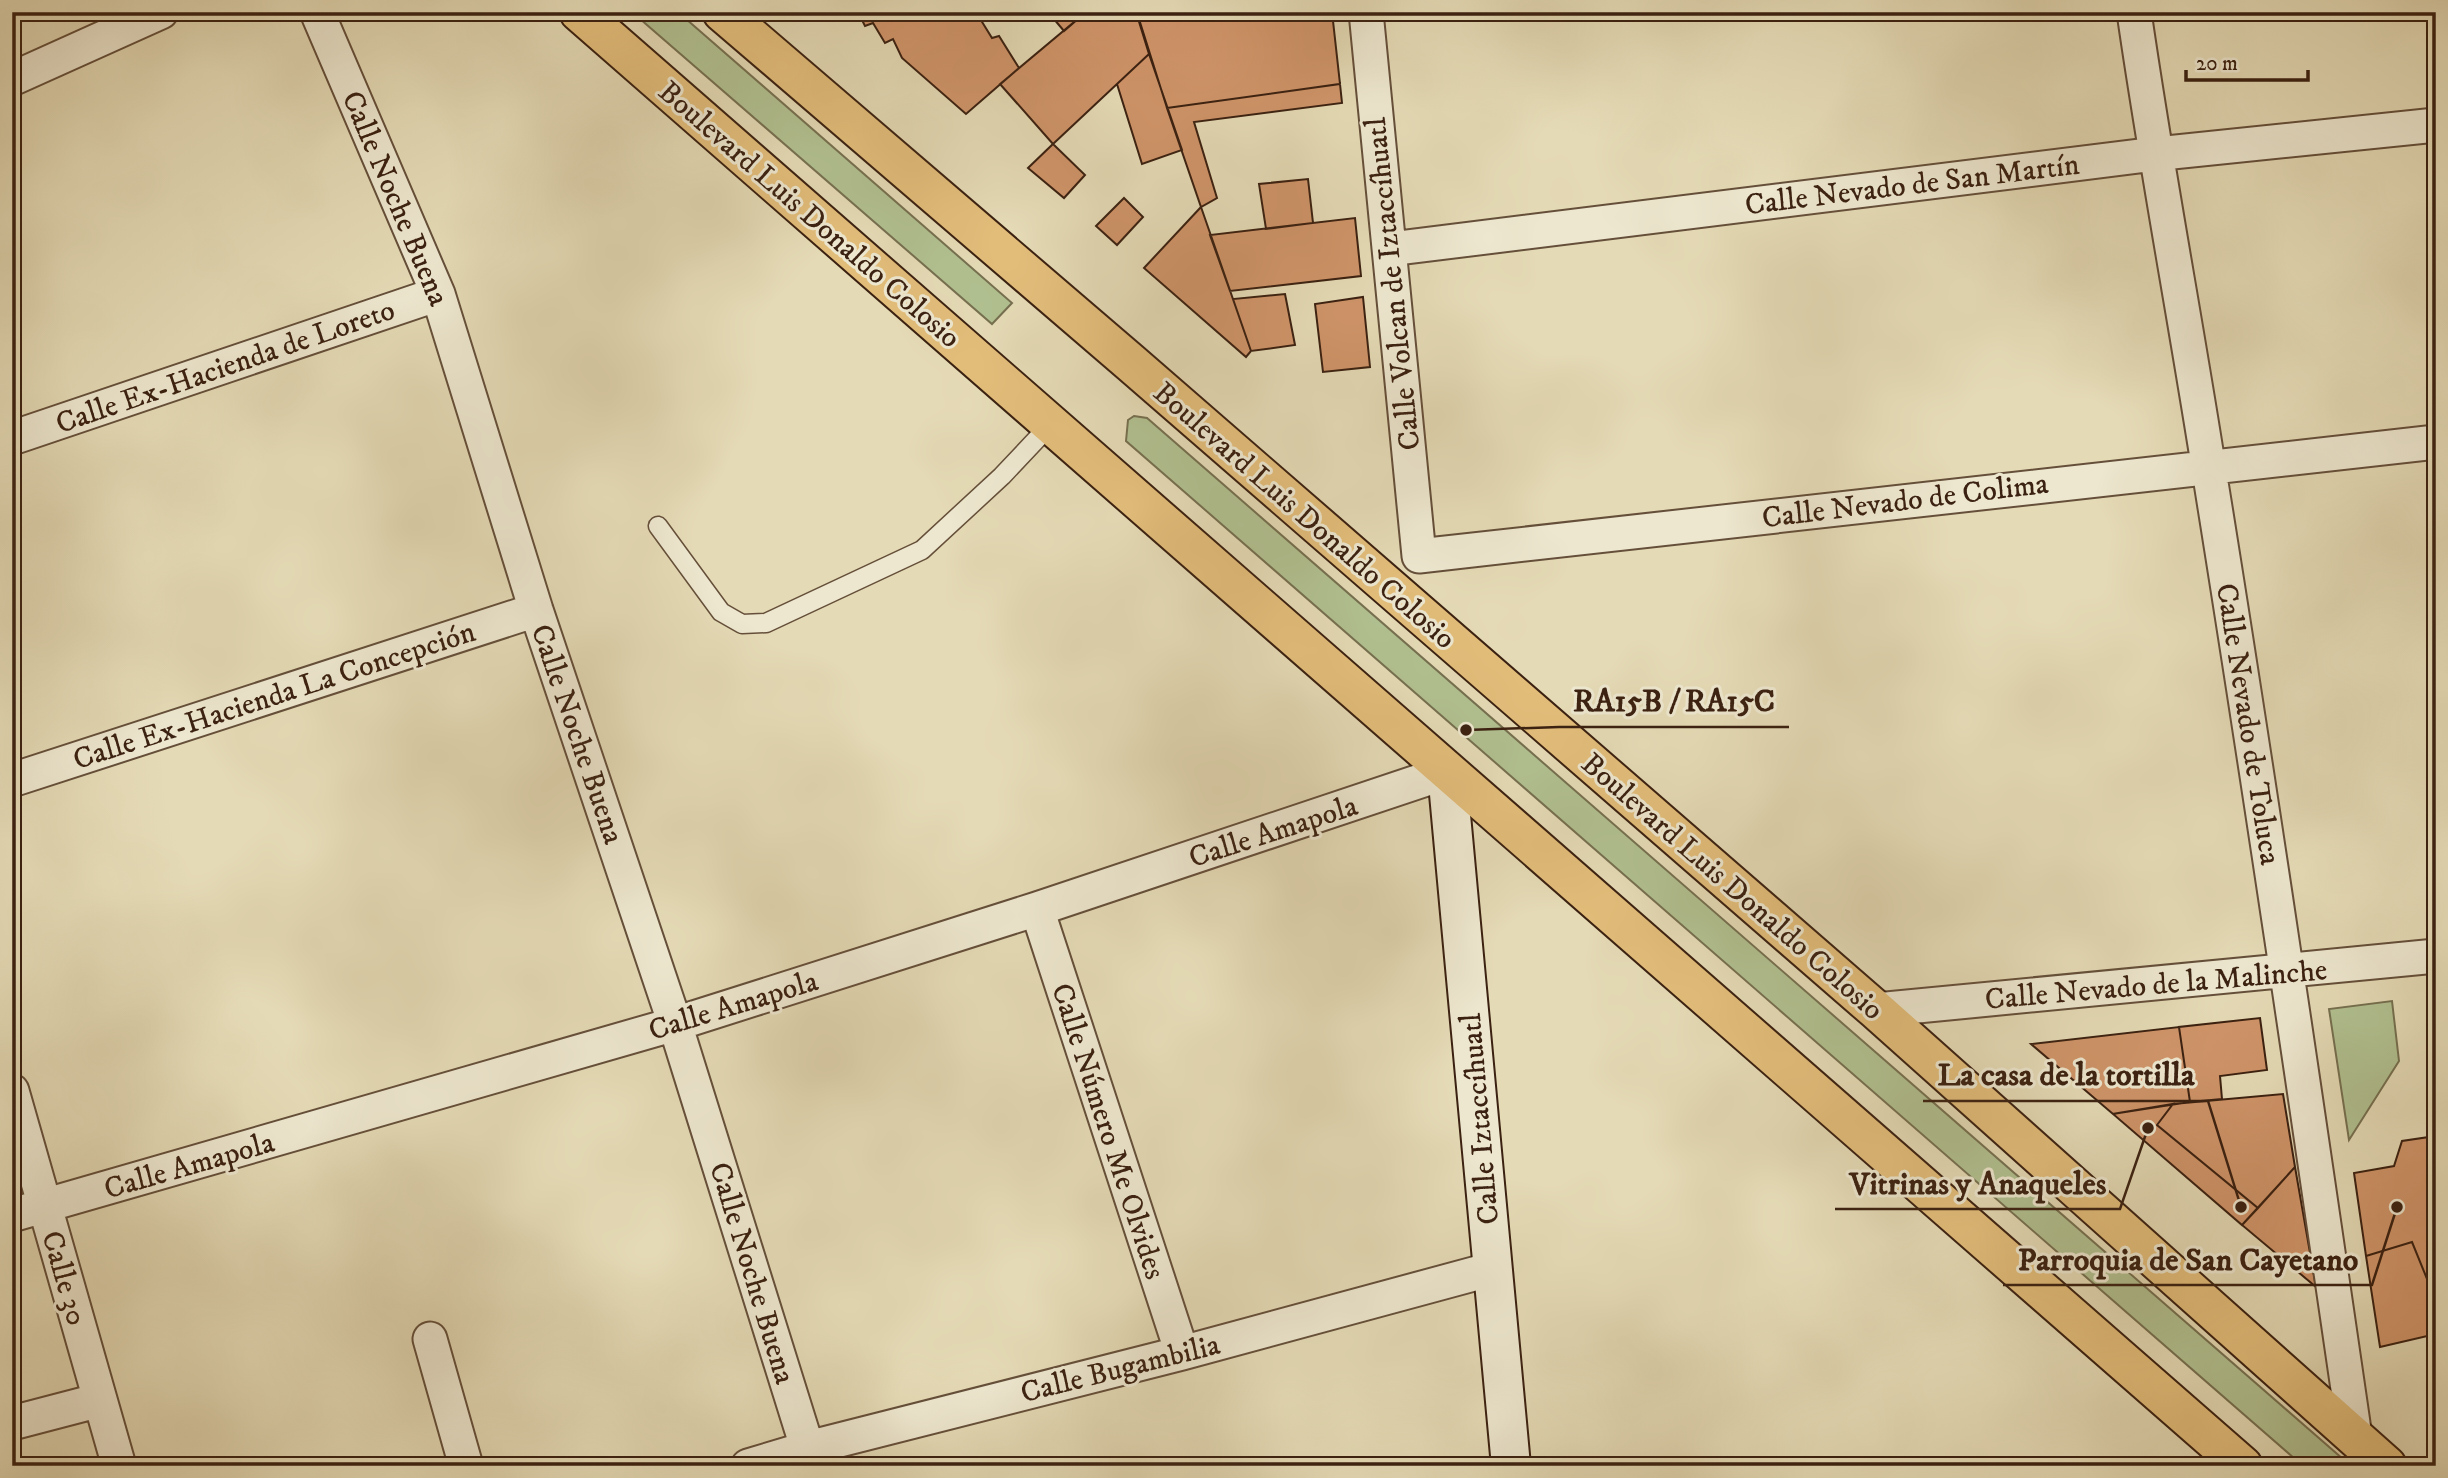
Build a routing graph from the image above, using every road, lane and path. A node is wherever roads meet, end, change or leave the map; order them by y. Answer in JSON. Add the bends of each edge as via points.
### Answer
{"nodes":[{"id":1,"x":161,"y":12,"type":"edge"},
{"id":2,"x":317,"y":12,"type":"edge"},
{"id":3,"x":579,"y":12,"type":"edge"},
{"id":4,"x":722,"y":12,"type":"edge"},
{"id":5,"x":1366,"y":12,"type":"edge"},
{"id":6,"x":2134,"y":12,"type":"edge"},
{"id":7,"x":12,"y":79,"type":"edge"},
{"id":8,"x":2436,"y":125,"type":"edge"},
{"id":9,"x":2155,"y":154,"type":"junction"},
{"id":10,"x":1390,"y":248,"type":"junction"},
{"id":11,"x":438,"y":294,"type":"junction"},
{"id":12,"x":1051,"y":424,"type":"junction"},
{"id":13,"x":12,"y":438,"type":"edge"},
{"id":14,"x":2436,"y":442,"type":"edge"},
{"id":15,"x":2208,"y":466,"type":"junction"},
{"id":16,"x":657,"y":526,"type":"dead end"},
{"id":17,"x":1419,"y":556,"type":"junction"},
{"id":18,"x":1395,"y":594,"type":"junction"},
{"id":19,"x":536,"y":610,"type":"junction"},
{"id":20,"x":1447,"y":772,"type":"junction"},
{"id":21,"x":12,"y":780,"type":"edge"},
{"id":22,"x":1037,"y":909,"type":"junction"},
{"id":23,"x":2436,"y":956,"type":"edge"},
{"id":24,"x":2288,"y":972,"type":"junction"},
{"id":25,"x":1876,"y":1010,"type":"junction"},
{"id":26,"x":675,"y":1024,"type":"junction"},
{"id":27,"x":12,"y":1091,"type":"edge"},
{"id":28,"x":45,"y":1206,"type":"junction"},
{"id":29,"x":12,"y":1215,"type":"edge"},
{"id":30,"x":1492,"y":1269,"type":"junction"},
{"id":31,"x":430,"y":1339,"type":"dead end"},
{"id":32,"x":1182,"y":1353,"type":"junction"},
{"id":33,"x":100,"y":1400,"type":"junction"},
{"id":34,"x":12,"y":1423,"type":"edge"},
{"id":35,"x":2355,"y":1437,"type":"junction"},
{"id":36,"x":810,"y":1457,"type":"edge"},
{"id":37,"x":119,"y":1466,"type":"edge"},
{"id":38,"x":466,"y":1466,"type":"edge"},
{"id":39,"x":748,"y":1466,"type":"edge"},
{"id":40,"x":1511,"y":1466,"type":"edge"},
{"id":41,"x":2243,"y":1466,"type":"edge"},
{"id":42,"x":2387,"y":1466,"type":"edge"}],
"edges":[{"from":1,"to":7,"type":"street"},
{"from":2,"to":11,"type":"street","name":"Calle Noche Buena"},
{"from":3,"to":12,"type":"main road","name":"Boulevard Luis Donaldo Colosio"},
{"from":4,"to":18,"type":"main road","name":"Boulevard Luis Donaldo Colosio"},
{"from":5,"to":10,"type":"street","name":"Calle Volcan de Iztaccíhuatl"},
{"from":6,"to":9,"type":"street","name":"Calle Nevado de Toluca"},
{"from":8,"to":9,"type":"street","name":"Calle Nevado de San Martín"},
{"from":9,"to":10,"type":"street","name":"Calle Nevado de San Martín"},
{"from":9,"to":15,"type":"street","name":"Calle Nevado de Toluca"},
{"from":10,"to":17,"type":"street","name":"Calle Volcan de Iztaccíhuatl"},
{"from":11,"to":13,"type":"street","name":"Calle Ex-Hacienda de Loreto"},
{"from":11,"to":19,"type":"street","name":"Calle Noche Buena"},
{"from":12,"to":16,"type":"lane","via":[[922,550],[766,623],[742,624],[721,612]]},
{"from":12,"to":20,"type":"main road","name":"Boulevard Luis Donaldo Colosio"},
{"from":14,"to":15,"type":"street","name":"Calle Nevado de Colima"},
{"from":15,"to":17,"type":"street","name":"Calle Nevado de Colima"},
{"from":15,"to":24,"type":"street","name":"Calle Nevado de Toluca"},
{"from":17,"to":18,"type":"street"},
{"from":18,"to":25,"type":"main road","name":"Boulevard Luis Donaldo Colosio"},
{"from":19,"to":21,"type":"street","name":"Calle Ex-Hacienda La Concepción"},
{"from":19,"to":26,"type":"street","name":"Calle Noche Buena"},
{"from":20,"to":22,"type":"street","name":"Calle Amapola"},
{"from":20,"to":30,"type":"main road","name":"Calle Iztaccíhuatl"},
{"from":20,"to":41,"type":"main road","name":"Boulevard Luis Donaldo Colosio"},
{"from":22,"to":26,"type":"street","name":"Calle Amapola"},
{"from":22,"to":32,"type":"street","name":"Calle Número Me Olvides"},
{"from":23,"to":24,"type":"street","name":"Calle Nevado de la Malinche"},
{"from":24,"to":25,"type":"street","name":"Calle Nevado de la Malinche"},
{"from":24,"to":35,"type":"street","name":"Calle Nevado de Toluca"},
{"from":25,"to":35,"type":"main road","name":"Boulevard Luis Donaldo Colosio"},
{"from":26,"to":28,"type":"street","name":"Calle Amapola"},
{"from":26,"to":36,"type":"street","name":"Calle Noche Buena"},
{"from":27,"to":28,"type":"street","name":"Calle 30"},
{"from":28,"to":29,"type":"street","name":"Calle Amapola"},
{"from":28,"to":33,"type":"street","name":"Calle 30"},
{"from":30,"to":32,"type":"street","name":"Calle Bugambilia"},
{"from":30,"to":40,"type":"main road","name":"Calle Iztaccíhuatl"},
{"from":31,"to":38,"type":"street"},
{"from":32,"to":36,"type":"street","name":"Calle Bugambilia"},
{"from":33,"to":34,"type":"street"},
{"from":33,"to":37,"type":"street","name":"Calle 30"},
{"from":35,"to":42,"type":"main road","name":"Boulevard Luis Donaldo Colosio"},
{"from":36,"to":39,"type":"street","name":"Calle Bugambilia"}]}
